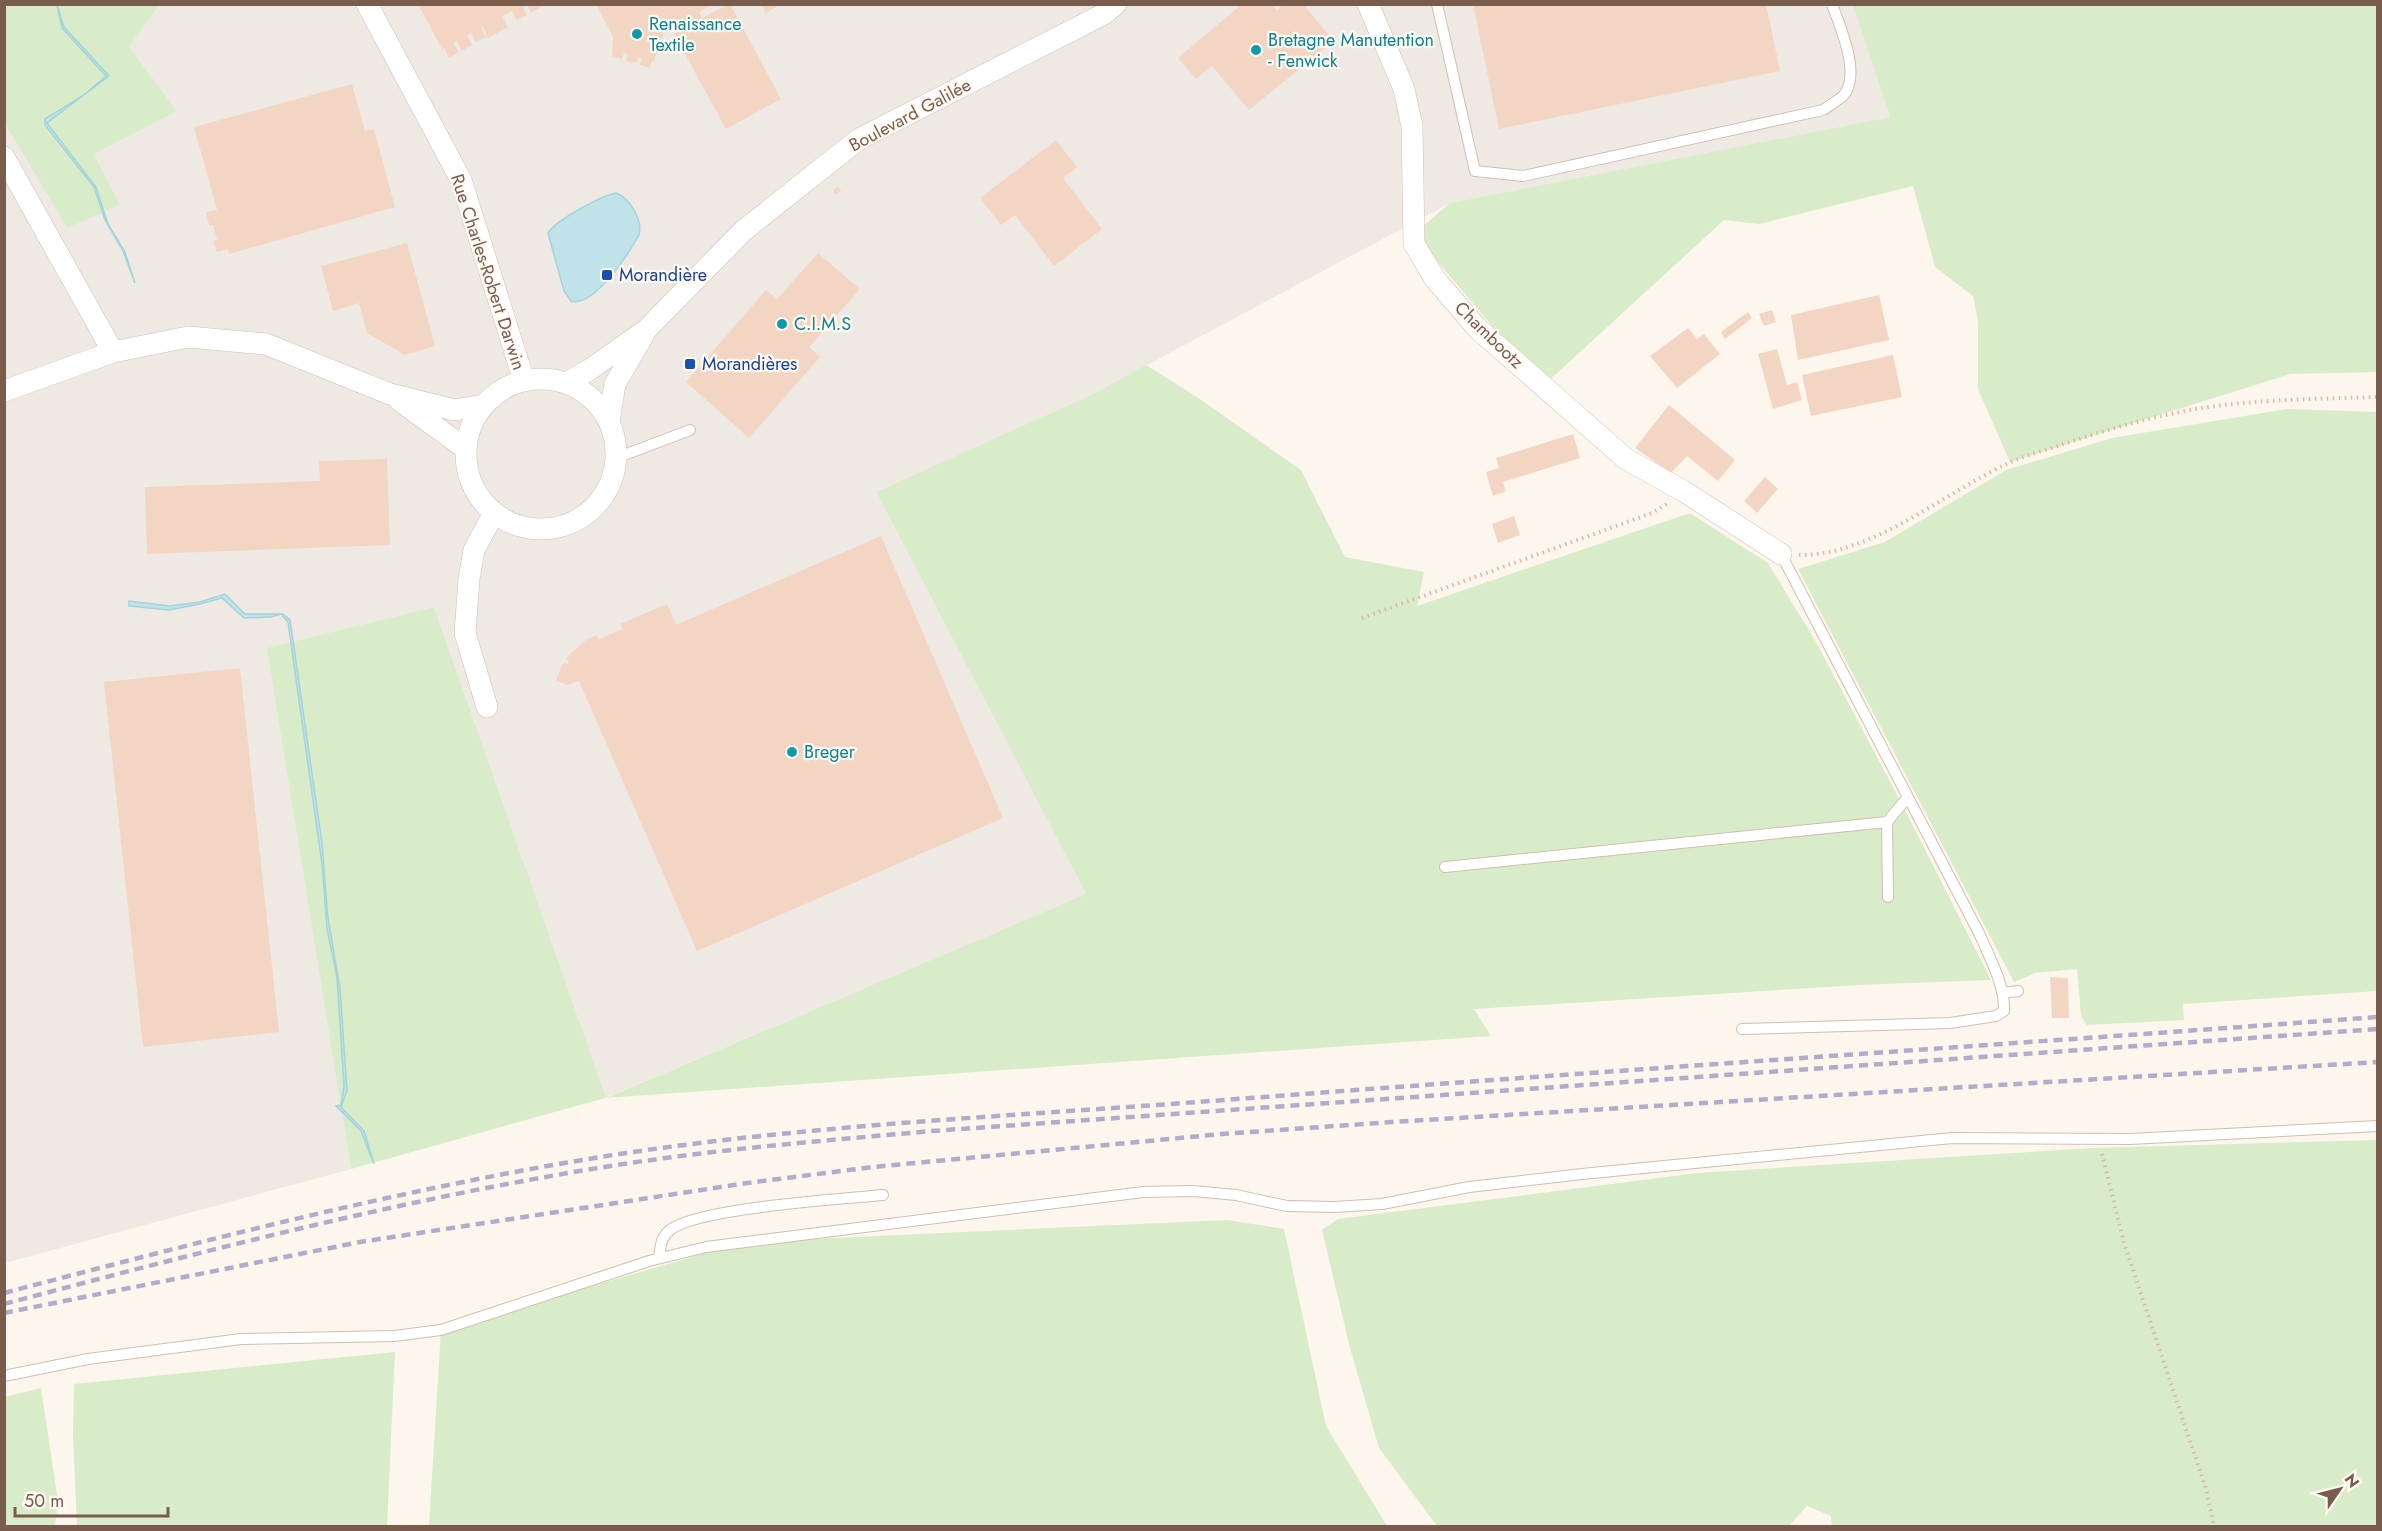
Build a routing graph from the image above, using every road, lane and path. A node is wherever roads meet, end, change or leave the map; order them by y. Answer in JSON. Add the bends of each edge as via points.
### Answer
{"nodes":[{"id":1,"x":367,"y":4,"type":"edge"},
{"id":2,"x":1116,"y":4,"type":"edge"},
{"id":3,"x":1368,"y":4,"type":"edge"},
{"id":4,"x":1437,"y":4,"type":"edge"},
{"id":5,"x":1832,"y":4,"type":"edge"},
{"id":6,"x":4,"y":157,"type":"edge"},
{"id":7,"x":646,"y":330,"type":"junction"},
{"id":8,"x":113,"y":352,"type":"junction"},
{"id":9,"x":524,"y":381,"type":"junction"},
{"id":10,"x":566,"y":383,"type":"junction"},
{"id":11,"x":4,"y":391,"type":"edge"},
{"id":12,"x":390,"y":394,"type":"junction"},
{"id":13,"x":2378,"y":397,"type":"edge"},
{"id":14,"x":484,"y":405,"type":"junction"},
{"id":15,"x":609,"y":421,"type":"junction"},
{"id":16,"x":690,"y":430,"type":"dead end"},
{"id":17,"x":466,"y":448,"type":"junction"},
{"id":18,"x":616,"y":458,"type":"junction"},
{"id":19,"x":1685,"y":492,"type":"junction"},
{"id":20,"x":494,"y":513,"type":"junction"},
{"id":21,"x":1781,"y":554,"type":"junction"},
{"id":22,"x":1362,"y":618,"type":"dead end"},
{"id":23,"x":487,"y":707,"type":"dead end"},
{"id":24,"x":1908,"y":797,"type":"junction"},
{"id":25,"x":1887,"y":822,"type":"junction"},
{"id":26,"x":1445,"y":867,"type":"dead end"},
{"id":27,"x":1888,"y":897,"type":"dead end"},
{"id":28,"x":2018,"y":991,"type":"dead end"},
{"id":29,"x":2002,"y":993,"type":"junction"},
{"id":30,"x":1742,"y":1029,"type":"dead end"},
{"id":31,"x":2378,"y":1126,"type":"edge"},
{"id":32,"x":2099,"y":1138,"type":"junction"},
{"id":33,"x":883,"y":1195,"type":"dead end"},
{"id":34,"x":659,"y":1258,"type":"junction"},
{"id":35,"x":4,"y":1376,"type":"edge"},
{"id":36,"x":2214,"y":1527,"type":"edge"}],
"edges":[{"from":1,"to":9,"type":"street","name":"Rue Charles-Robert Darwin","via":[[461,180]]},
{"from":2,"to":7,"type":"street","name":"Boulevard Galilée","via":[[1104,14],[859,139],[743,231]]},
{"from":3,"to":19,"type":"street","name":"Chambootz","via":[[1404,89],[1412,126],[1414,244],[1435,279],[1477,328],[1626,459]]},
{"from":4,"to":5,"type":"lane","via":[[1476,171],[1523,176],[1823,110],[1844,94],[1851,74],[1848,49]]},
{"from":6,"to":8,"type":"street"},
{"from":7,"to":10,"type":"street","name":"Boulevard Galilée"},
{"from":7,"to":15,"type":"street","name":"Boulevard Galilée","via":[[615,384]]},
{"from":8,"to":11,"type":"street"},
{"from":8,"to":12,"type":"street","via":[[188,337],[266,344]]},
{"from":9,"to":10,"type":"street"},
{"from":9,"to":14,"type":"street","via":[[502,389]]},
{"from":10,"to":15,"type":"street","via":[[598,405]]},
{"from":12,"to":14,"type":"street","via":[[454,410]]},
{"from":12,"to":17,"type":"street"},
{"from":13,"to":21,"type":"path","via":[[2292,399],[2196,409],[2102,431],[2010,462],[1856,544],[1816,555]]},
{"from":14,"to":17,"type":"street","via":[[471,425]]},
{"from":15,"to":18,"type":"street"},
{"from":16,"to":18,"type":"lane"},
{"from":17,"to":20,"type":"street","via":[[468,473],[478,495]]},
{"from":18,"to":20,"type":"street","via":[[600,501],[582,517],[561,526],[538,529],[515,525]]},
{"from":19,"to":21,"type":"street","name":"Chambootz"},
{"from":19,"to":22,"type":"path","via":[[1652,513]]},
{"from":20,"to":23,"type":"street","via":[[474,550],[465,633]]},
{"from":21,"to":24,"type":"lane"},
{"from":24,"to":25,"type":"lane"},
{"from":24,"to":29,"type":"lane","via":[[1980,935]]},
{"from":25,"to":26,"type":"lane"},
{"from":25,"to":27,"type":"lane"},
{"from":28,"to":29,"type":"lane"},
{"from":29,"to":30,"type":"lane","via":[[2004,1011],[1996,1016],[1950,1023]]},
{"from":31,"to":32,"type":"lane"},
{"from":32,"to":34,"type":"lane","via":[[1952,1138],[1582,1174],[1469,1187],[1382,1204],[1334,1207],[1287,1206],[1193,1191],[1143,1192],[706,1247]]},
{"from":32,"to":36,"type":"path","via":[[2124,1243],[2206,1489]]},
{"from":33,"to":34,"type":"lane","via":[[732,1212],[688,1221],[672,1228],[661,1239]]},
{"from":34,"to":35,"type":"lane","via":[[441,1330],[394,1336],[241,1339],[88,1359]]}]}
